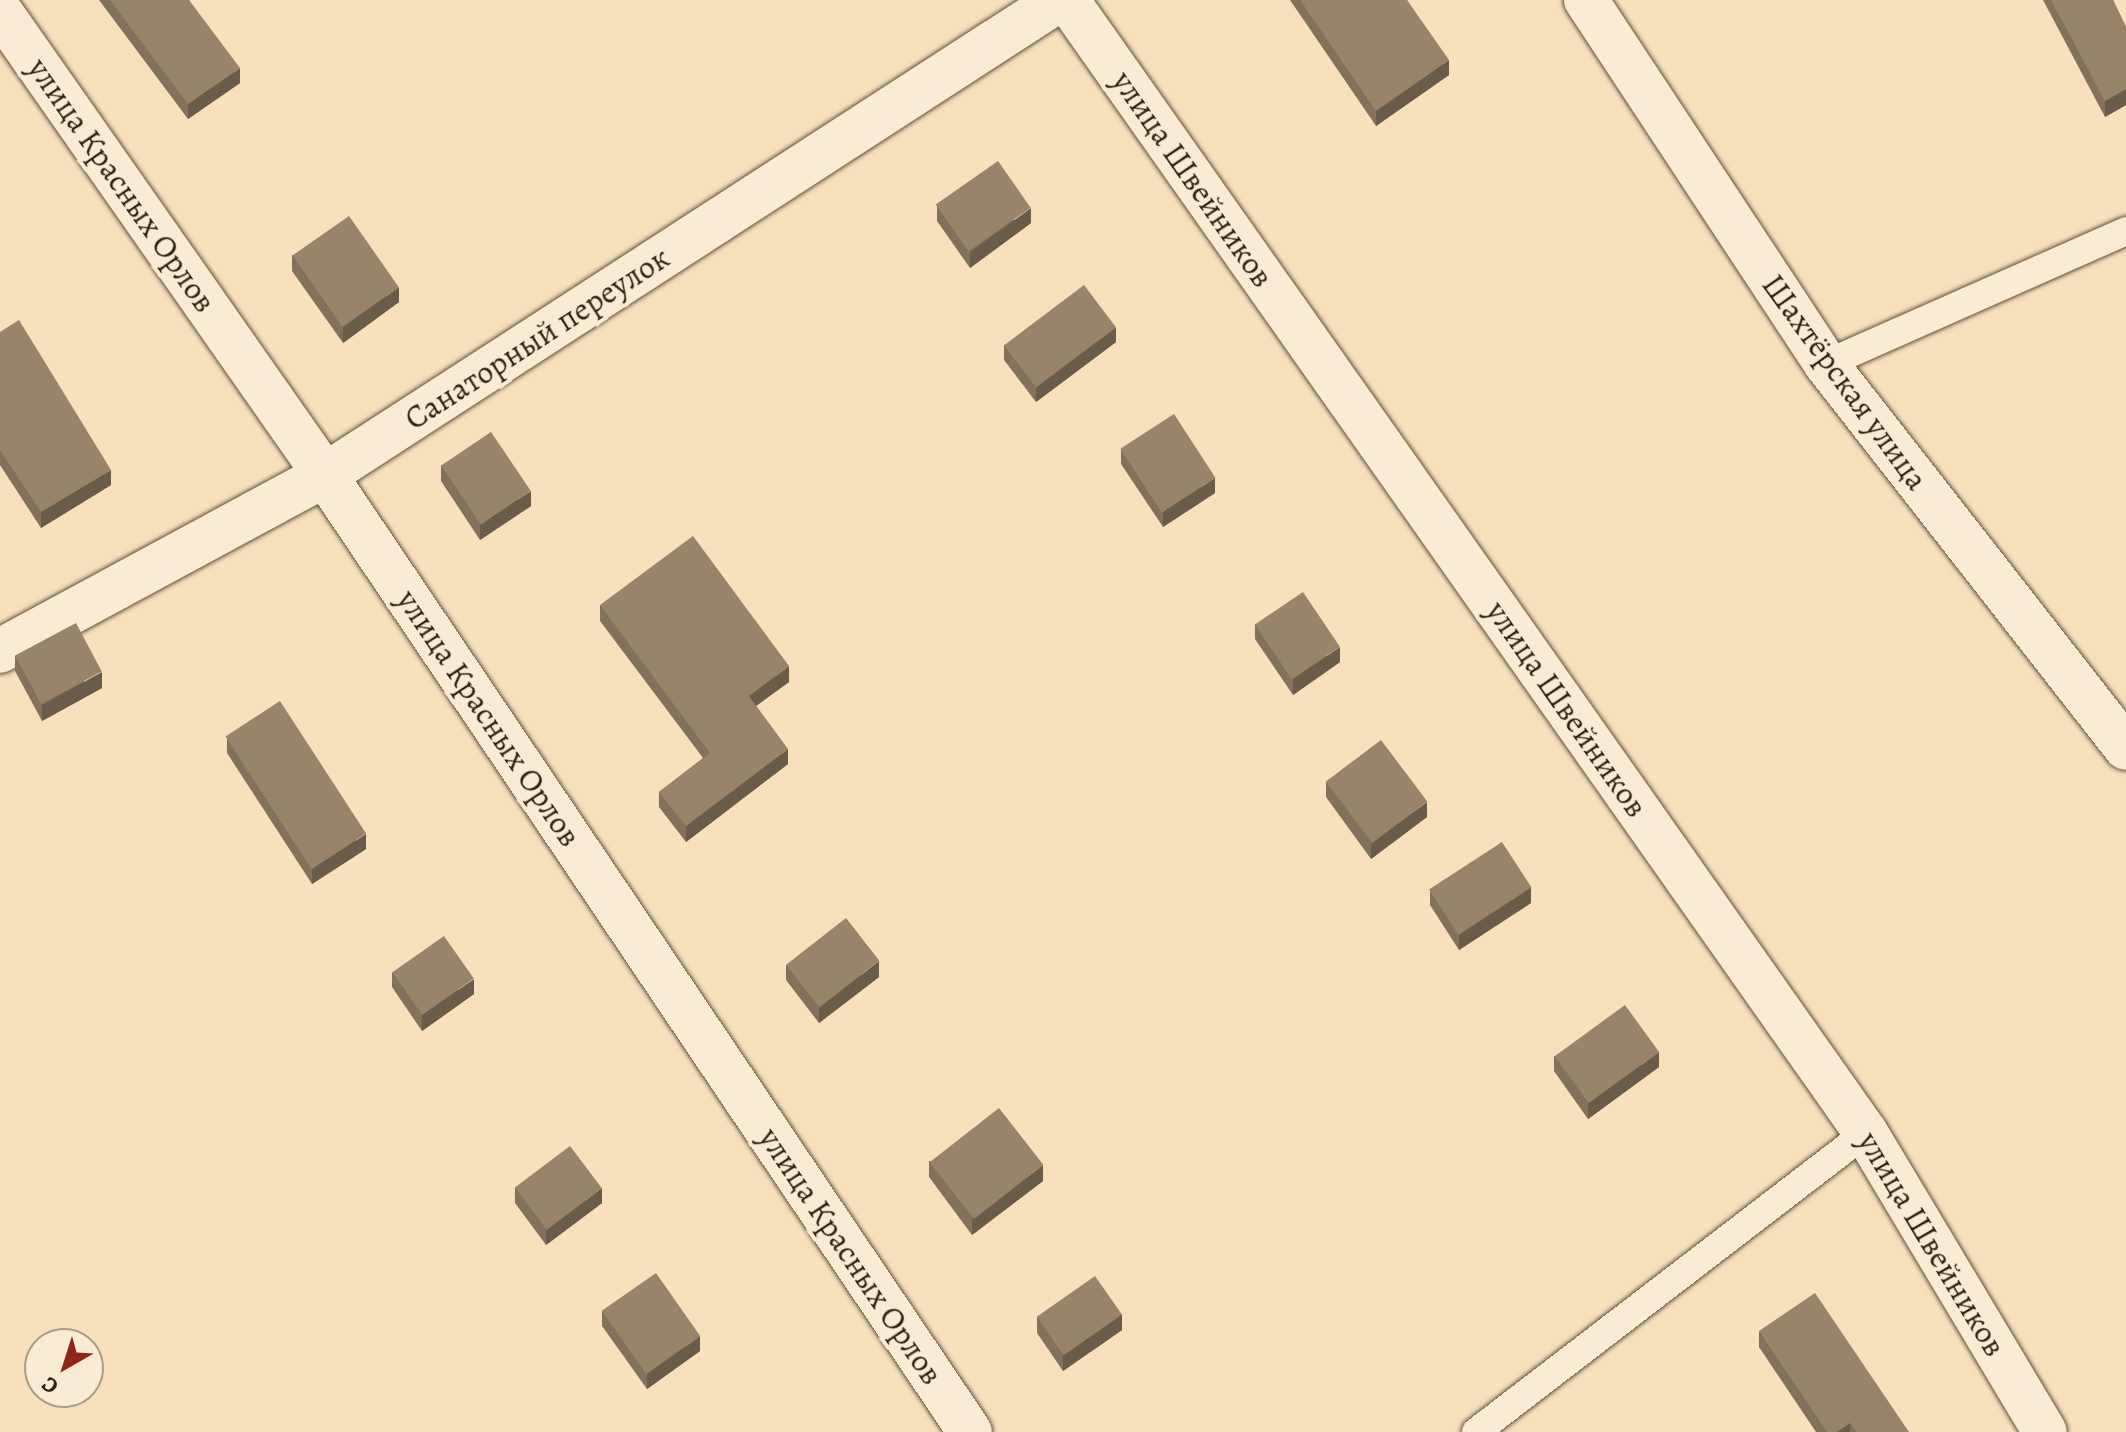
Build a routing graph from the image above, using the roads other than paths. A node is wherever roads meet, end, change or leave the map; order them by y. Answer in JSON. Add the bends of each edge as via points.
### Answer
{"nodes":[{"id":1,"x":1059,"y":0,"type":"edge"},
{"id":2,"x":1067,"y":0,"type":"edge"},
{"id":3,"x":1586,"y":0,"type":"edge"},
{"id":4,"x":0,"y":11,"type":"edge"},
{"id":5,"x":2126,"y":231,"type":"edge"},
{"id":6,"x":1826,"y":364,"type":"junction"},
{"id":7,"x":325,"y":475,"type":"junction"},
{"id":8,"x":0,"y":651,"type":"edge"},
{"id":9,"x":2126,"y":748,"type":"edge"},
{"id":10,"x":1866,"y":1133,"type":"junction"},
{"id":11,"x":970,"y":1432,"type":"edge"},
{"id":12,"x":1476,"y":1432,"type":"edge"},
{"id":13,"x":2045,"y":1432,"type":"edge"}],
"edges":[{"from":1,"to":7,"type":"street","name":"Санаторный переулок"},
{"from":2,"to":10,"type":"street","name":"улица Швейников"},
{"from":3,"to":6,"type":"street","name":"Шахтёрская улица"},
{"from":4,"to":7,"type":"street","name":"улица Красных Орлов"},
{"from":5,"to":6,"type":"lane"},
{"from":6,"to":9,"type":"street","name":"Шахтёрская улица"},
{"from":7,"to":8,"type":"street","name":"Санаторный переулок"},
{"from":7,"to":11,"type":"street","name":"улица Красных Орлов"},
{"from":10,"to":12,"type":"lane"},
{"from":10,"to":13,"type":"street","name":"улица Швейников"}]}
